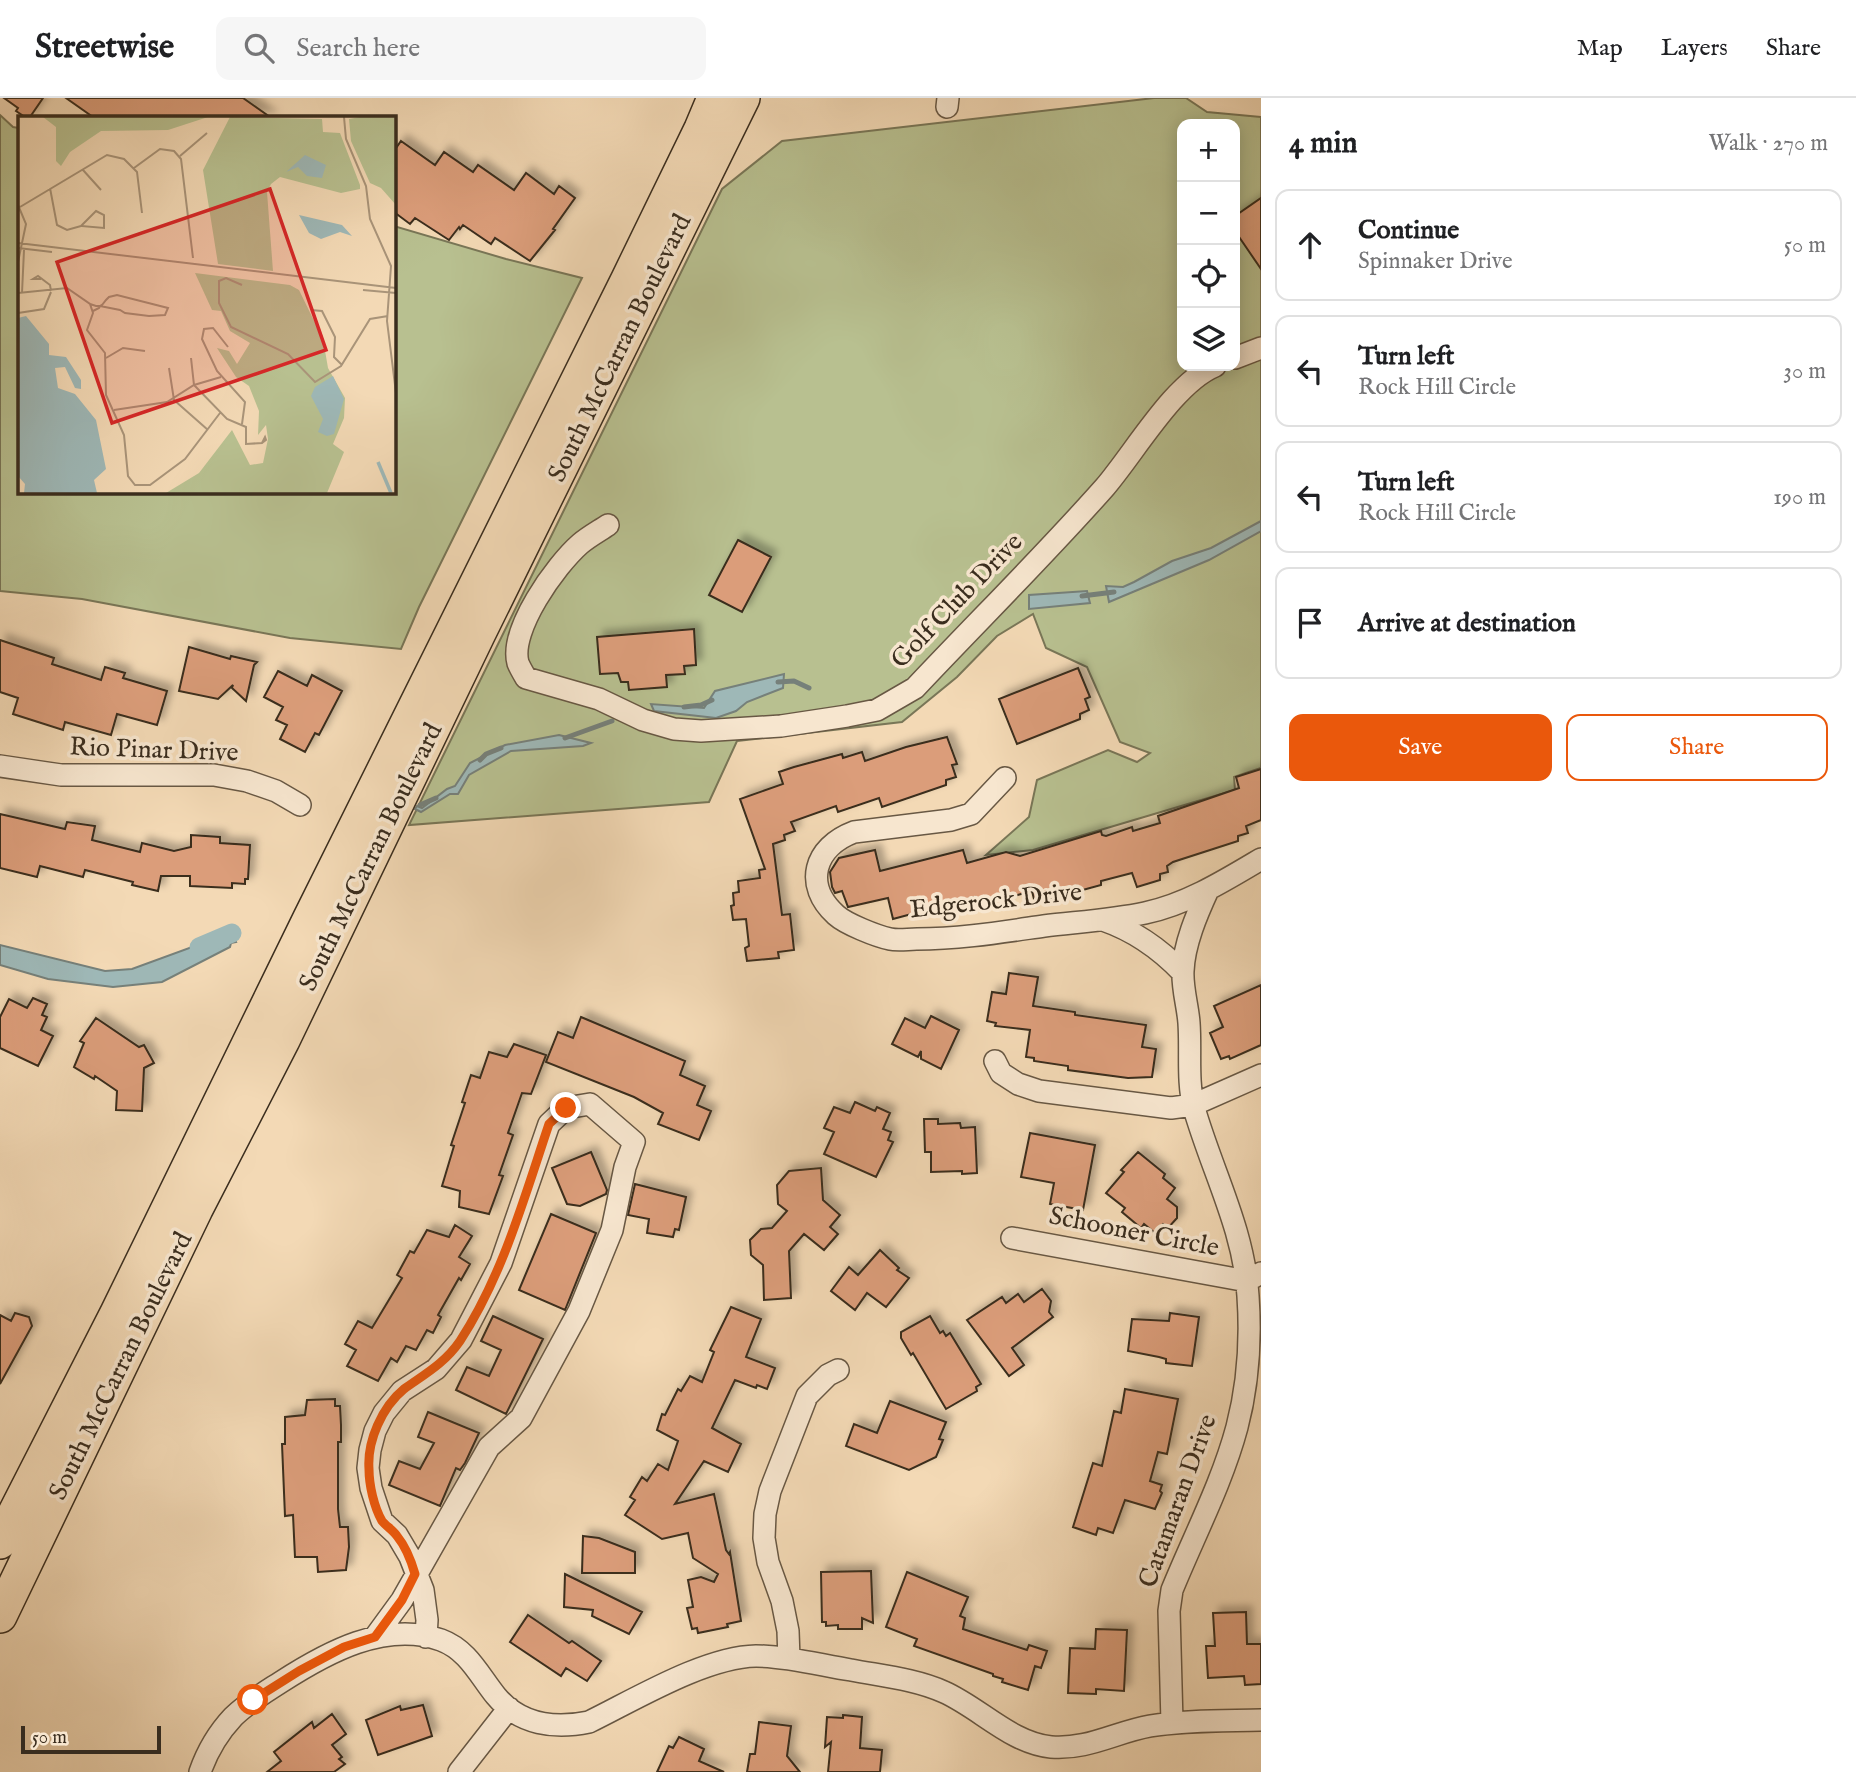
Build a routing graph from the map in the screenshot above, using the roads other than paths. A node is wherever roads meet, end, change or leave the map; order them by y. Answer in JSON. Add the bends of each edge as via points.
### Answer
{"nodes":[{"id":1,"x":714,"y":98,"type":"edge"},
{"id":2,"x":743,"y":98,"type":"edge"},
{"id":3,"x":1261,"y":348,"type":"edge"},
{"id":4,"x":1240,"y":356,"type":"edge"},
{"id":5,"x":1203,"y":371,"type":"edge"},
{"id":6,"x":608,"y":525,"type":"dead end"},
{"id":7,"x":0,"y":766,"type":"edge"},
{"id":8,"x":1005,"y":778,"type":"dead end"},
{"id":9,"x":300,"y":805,"type":"dead end"},
{"id":10,"x":1261,"y":859,"type":"edge"},
{"id":11,"x":1208,"y":890,"type":"junction"},
{"id":12,"x":1100,"y":919,"type":"junction"},
{"id":13,"x":1182,"y":972,"type":"junction"},
{"id":14,"x":995,"y":1060,"type":"dead end"},
{"id":15,"x":1261,"y":1075,"type":"edge"},
{"id":16,"x":1193,"y":1105,"type":"junction"},
{"id":17,"x":1012,"y":1238,"type":"dead end"},
{"id":18,"x":1254,"y":1277,"type":"edge"},
{"id":19,"x":838,"y":1370,"type":"dead end"},
{"id":20,"x":0,"y":1542,"type":"edge"},
{"id":21,"x":415,"y":1574,"type":"junction"},
{"id":22,"x":0,"y":1616,"type":"edge"},
{"id":23,"x":375,"y":1637,"type":"junction"},
{"id":24,"x":426,"y":1637,"type":"junction"},
{"id":25,"x":789,"y":1659,"type":"junction"},
{"id":26,"x":509,"y":1708,"type":"junction"},
{"id":27,"x":1261,"y":1720,"type":"edge"},
{"id":28,"x":1172,"y":1723,"type":"junction"},
{"id":29,"x":201,"y":1772,"type":"edge"},
{"id":30,"x":459,"y":1772,"type":"edge"}],
"edges":[{"from":1,"to":20,"type":"main road","name":"South McCarran Boulevard"},
{"from":2,"to":22,"type":"main road","name":"South McCarran Boulevard"},
{"from":3,"to":4,"type":"street"},
{"from":5,"to":6,"type":"street","name":"Golf Club Drive","via":[[1143,436],[1107,485],[915,688],[877,710],[781,726],[701,732],[643,720],[598,699],[526,678],[518,662],[522,626],[553,573],[580,544]]},
{"from":7,"to":9,"type":"street","name":"Rio Pinar Drive","via":[[61,775],[215,775],[276,791]]},
{"from":8,"to":12,"type":"street","name":"Edgerock Drive","via":[[971,814],[838,838],[827,847],[817,872],[824,899],[837,916],[891,939],[944,940]]},
{"from":10,"to":11,"type":"street","name":"Edgerock Drive"},
{"from":11,"to":12,"type":"street","name":"Edgerock Drive","via":[[1146,913]]},
{"from":11,"to":13,"type":"street","name":"Catamaran Drive"},
{"from":12,"to":13,"type":"street","via":[[1151,943]]},
{"from":13,"to":16,"type":"street","name":"Catamaran Drive"},
{"from":14,"to":16,"type":"street","via":[[1001,1073],[1039,1091],[1171,1108]]},
{"from":15,"to":16,"type":"street"},
{"from":16,"to":18,"type":"street","name":"Catamaran Drive"},
{"from":17,"to":18,"type":"street","name":"Schooner Circle"},
{"from":18,"to":28,"type":"street","name":"Catamaran Drive","via":[[1237,1426],[1225,1466],[1172,1590]]},
{"from":19,"to":25,"type":"street","via":[[807,1396],[765,1514],[764,1538],[782,1601]]},
{"from":21,"to":21,"type":"street","via":[[397,1535],[382,1521],[371,1488],[368,1468],[375,1431],[402,1391],[436,1369],[460,1340],[501,1263],[549,1124],[566,1108],[590,1104],[634,1142],[603,1256],[521,1418],[489,1447]]},
{"from":21,"to":23,"type":"street"},
{"from":21,"to":24,"type":"street","via":[[426,1604]]},
{"from":23,"to":24,"type":"street"},
{"from":23,"to":29,"type":"street","via":[[344,1647],[253,1700],[218,1736]]},
{"from":24,"to":26,"type":"street","via":[[461,1651]]},
{"from":25,"to":26,"type":"street","via":[[731,1658],[589,1722],[568,1726],[526,1719]]},
{"from":25,"to":28,"type":"street","via":[[932,1687],[958,1698],[1014,1735],[1050,1747],[1104,1741]]},
{"from":26,"to":30,"type":"street"},
{"from":27,"to":28,"type":"street"}]}
